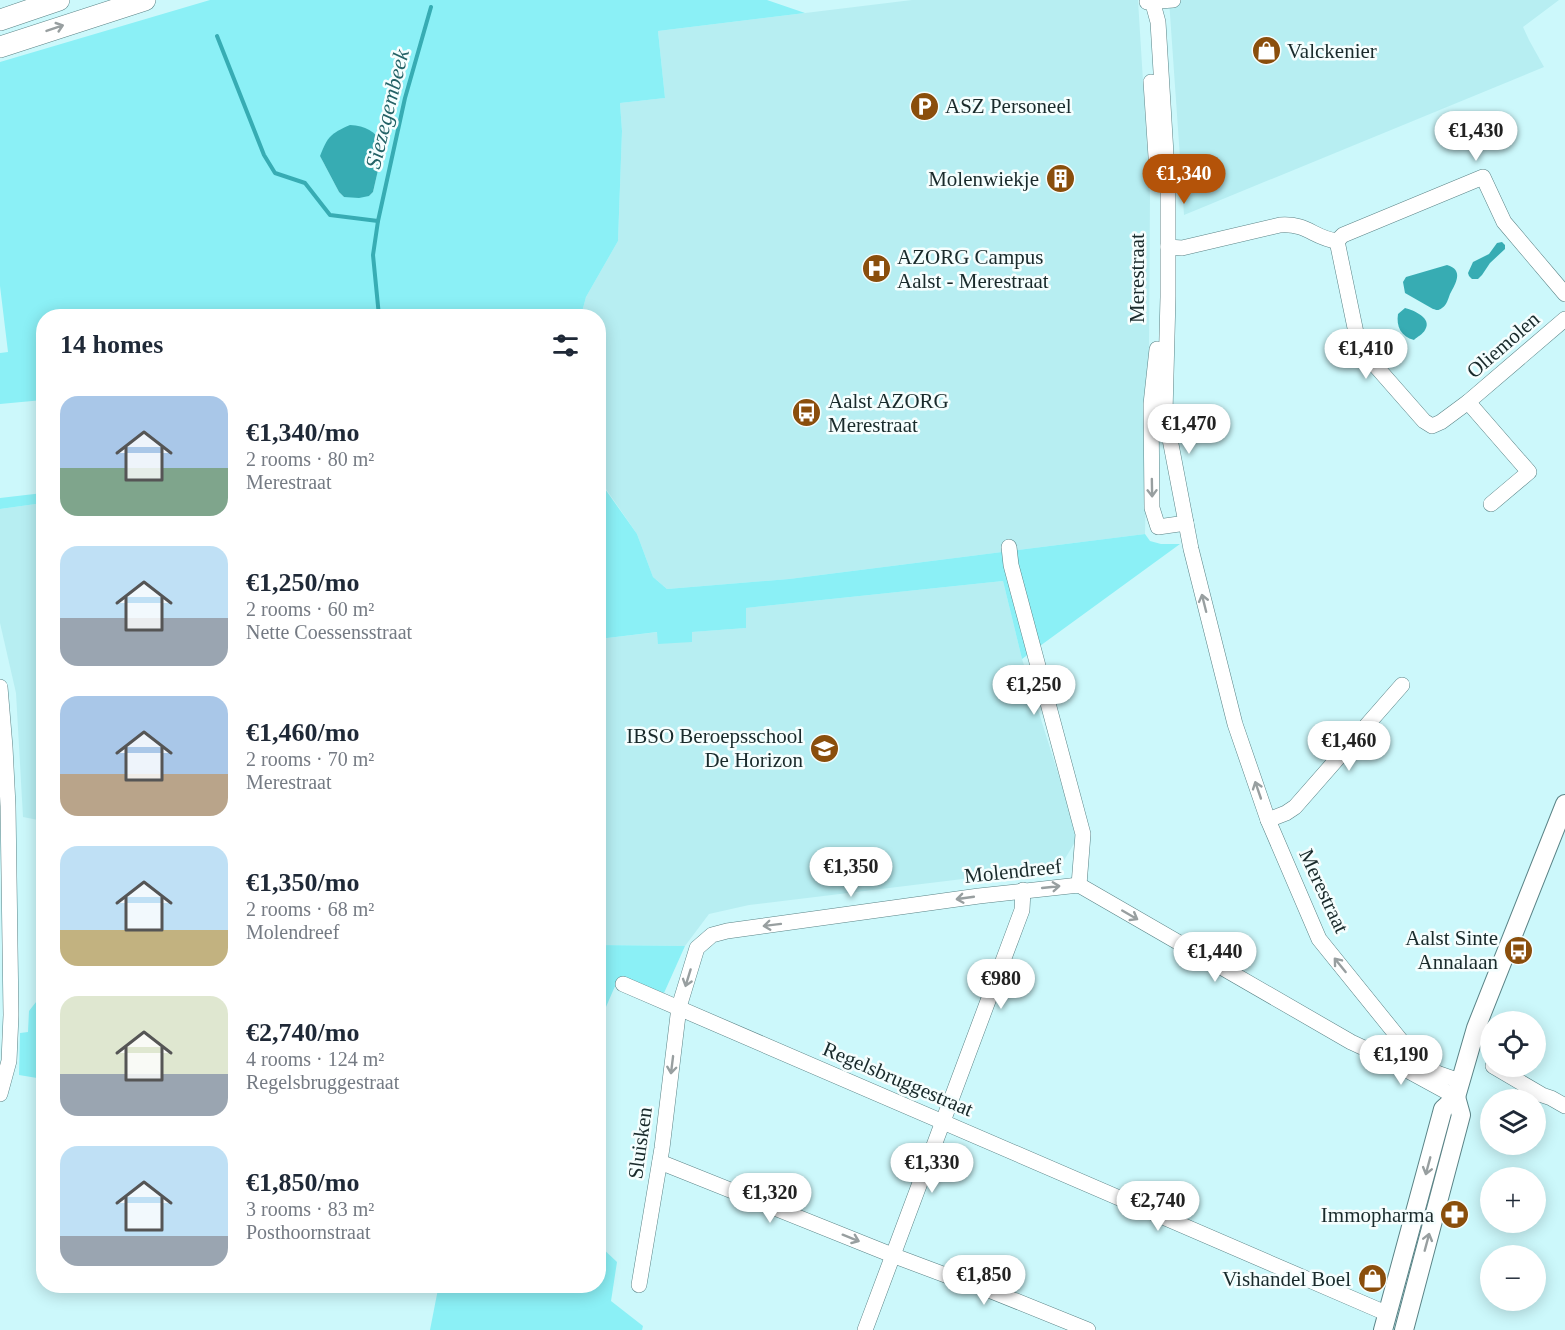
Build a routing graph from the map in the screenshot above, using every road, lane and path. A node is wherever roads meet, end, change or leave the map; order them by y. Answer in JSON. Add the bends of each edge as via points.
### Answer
{"nodes":[{"id":1,"x":59,"y":0,"type":"edge"},
{"id":2,"x":145,"y":0,"type":"edge"},
{"id":3,"x":1173,"y":0,"type":"edge"},
{"id":4,"x":1150,"y":1,"type":"edge"},
{"id":5,"x":0,"y":20,"type":"edge"},
{"id":6,"x":0,"y":47,"type":"edge"},
{"id":7,"x":1337,"y":241,"type":"junction"},
{"id":8,"x":1168,"y":247,"type":"junction"},
{"id":9,"x":1565,"y":294,"type":"edge"},
{"id":10,"x":1565,"y":319,"type":"edge"},
{"id":11,"x":1468,"y":402,"type":"junction"},
{"id":12,"x":1491,"y":504,"type":"dead end"},
{"id":13,"x":1186,"y":523,"type":"junction"},
{"id":14,"x":1009,"y":547,"type":"dead end"},
{"id":15,"x":1402,"y":685,"type":"dead end"},
{"id":16,"x":0,"y":687,"type":"edge"},
{"id":17,"x":1565,"y":804,"type":"edge"},
{"id":18,"x":1268,"y":820,"type":"junction"},
{"id":19,"x":1079,"y":885,"type":"junction"},
{"id":20,"x":1023,"y":890,"type":"junction"},
{"id":21,"x":623,"y":984,"type":"dead end"},
{"id":22,"x":679,"y":1007,"type":"junction"},
{"id":23,"x":1395,"y":1032,"type":"junction"},
{"id":24,"x":1379,"y":1055,"type":"junction"},
{"id":25,"x":1467,"y":1057,"type":"junction"},
{"id":26,"x":1480,"y":1062,"type":"edge"},
{"id":27,"x":1511,"y":1077,"type":"edge"},
{"id":28,"x":1458,"y":1089,"type":"junction"},
{"id":29,"x":0,"y":1094,"type":"edge"},
{"id":30,"x":1565,"y":1106,"type":"edge"},
{"id":31,"x":942,"y":1121,"type":"junction"},
{"id":32,"x":660,"y":1162,"type":"junction"},
{"id":33,"x":892,"y":1255,"type":"junction"},
{"id":34,"x":639,"y":1285,"type":"dead end"},
{"id":35,"x":1386,"y":1322,"type":"edge"},
{"id":36,"x":1407,"y":1328,"type":"edge"},
{"id":37,"x":865,"y":1330,"type":"edge"},
{"id":38,"x":1088,"y":1330,"type":"edge"}],
"edges":[{"from":1,"to":5,"type":"highway"},
{"from":6,"to":2,"type":"highway","one_way":true},
{"from":3,"to":4,"type":"street"},
{"from":4,"to":8,"type":"street","name":"Merestraat","via":[[1159,33]]},
{"from":4,"to":13,"type":"street","name":"Merestraat","one_way":true,"via":[[1158,196],[1152,508],[1158,527]]},
{"from":7,"to":8,"type":"street","via":[[1293,224],[1182,248]]},
{"from":7,"to":9,"type":"street","via":[[1343,235],[1483,177],[1504,222]]},
{"from":7,"to":11,"type":"street","name":"Oliemolen","via":[[1359,347],[1427,424],[1439,424]]},
{"from":8,"to":13,"type":"street","name":"Merestraat","via":[[1165,413]]},
{"from":10,"to":11,"type":"street","name":"Oliemolen"},
{"from":11,"to":12,"type":"street","name":"Oliemolen","via":[[1529,472]]},
{"from":18,"to":13,"type":"street","name":"Merestraat","one_way":true,"via":[[1235,724]]},
{"from":14,"to":19,"type":"street","via":[[1083,834]]},
{"from":15,"to":18,"type":"street","via":[[1295,807]]},
{"from":16,"to":29,"type":"street","via":[[8,806],[12,1015],[9,1061]]},
{"from":17,"to":25,"type":"main road"},
{"from":23,"to":18,"type":"street","name":"Merestraat","one_way":true,"via":[[1319,939]]},
{"from":20,"to":19,"type":"street","name":"Molendreef","one_way":true},
{"from":19,"to":24,"type":"street","name":"Molendreef","one_way":true},
{"from":20,"to":22,"type":"street","name":"Molendreef","one_way":true,"via":[[712,935],[697,948]]},
{"from":20,"to":31,"type":"street","via":[[1022,910]]},
{"from":21,"to":22,"type":"street","name":"Regelsbruggestraat"},
{"from":22,"to":31,"type":"street","name":"Regelsbruggestraat"},
{"from":22,"to":32,"type":"street","name":"Sluisken","one_way":true},
{"from":23,"to":24,"type":"street"},
{"from":23,"to":28,"type":"street","name":"Merestraat","via":[[1411,1053]]},
{"from":24,"to":28,"type":"street","name":"Molendreef"},
{"from":25,"to":26,"type":"street"},
{"from":25,"to":28,"type":"main road"},
{"from":27,"to":30,"type":"street"},
{"from":28,"to":35,"type":"main road","one_way":true,"via":[[1443,1109]]},
{"from":36,"to":28,"type":"main road","one_way":true,"via":[[1461,1115]]},
{"from":31,"to":33,"type":"street"},
{"from":31,"to":35,"type":"street","name":"Regelsbruggestraat","via":[[1370,1305]]},
{"from":32,"to":33,"type":"street","one_way":true},
{"from":32,"to":34,"type":"street","name":"Sluisken"},
{"from":33,"to":37,"type":"street"},
{"from":33,"to":38,"type":"street"},
{"from":35,"to":36,"type":"main road"}]}
